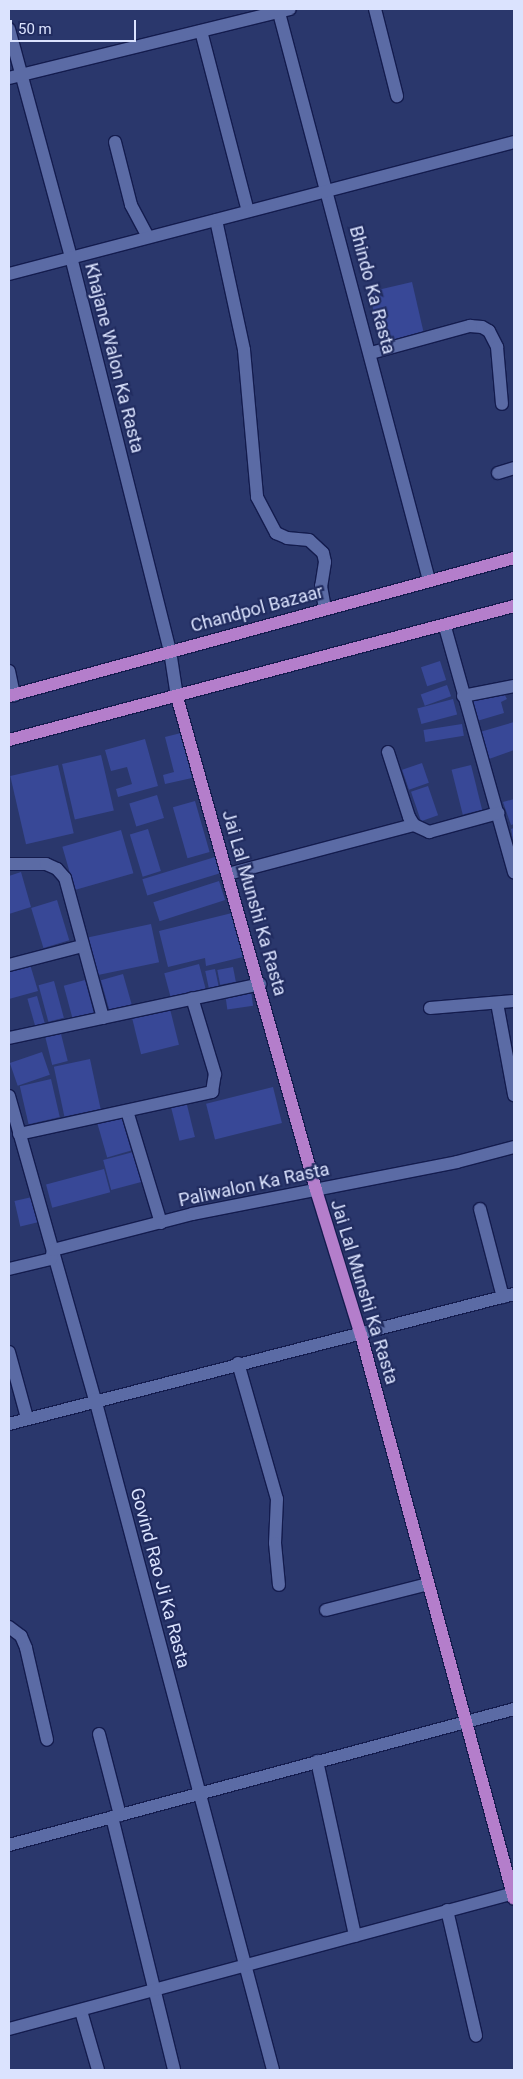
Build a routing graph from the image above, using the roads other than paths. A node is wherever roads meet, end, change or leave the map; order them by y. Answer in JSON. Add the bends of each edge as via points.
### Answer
{"nodes":[{"id":1,"x":375,"y":9,"type":"edge"},
{"id":2,"x":282,"y":10,"type":"edge"},
{"id":3,"x":9,"y":29,"type":"edge"},
{"id":4,"x":201,"y":31,"type":"junction"},
{"id":5,"x":15,"y":76,"type":"edge"},
{"id":6,"x":397,"y":96,"type":"dead end"},
{"id":7,"x":115,"y":142,"type":"dead end"},
{"id":8,"x":514,"y":142,"type":"edge"},
{"id":9,"x":328,"y":191,"type":"junction"},
{"id":10,"x":248,"y":211,"type":"junction"},
{"id":11,"x":216,"y":220,"type":"junction"},
{"id":12,"x":148,"y":237,"type":"junction"},
{"id":13,"x":71,"y":257,"type":"junction"},
{"id":14,"x":9,"y":274,"type":"edge"},
{"id":15,"x":371,"y":353,"type":"junction"},
{"id":16,"x":502,"y":404,"type":"dead end"},
{"id":17,"x":514,"y":468,"type":"edge"},
{"id":18,"x":498,"y":473,"type":"dead end"},
{"id":19,"x":514,"y":558,"type":"edge"},
{"id":20,"x":429,"y":580,"type":"junction"},
{"id":21,"x":514,"y":606,"type":"edge"},
{"id":22,"x":325,"y":609,"type":"junction"},
{"id":23,"x":445,"y":627,"type":"junction"},
{"id":24,"x":170,"y":651,"type":"junction"},
{"id":25,"x":9,"y":671,"type":"edge"},
{"id":26,"x":514,"y":686,"type":"edge"},
{"id":27,"x":11,"y":695,"type":"edge"},
{"id":28,"x":463,"y":696,"type":"junction"},
{"id":29,"x":176,"y":697,"type":"junction"},
{"id":30,"x":9,"y":740,"type":"edge"},
{"id":31,"x":388,"y":752,"type":"dead end"},
{"id":32,"x":498,"y":812,"type":"junction"},
{"id":33,"x":414,"y":825,"type":"junction"},
{"id":34,"x":9,"y":864,"type":"edge"},
{"id":35,"x":514,"y":872,"type":"edge"},
{"id":36,"x":228,"y":874,"type":"junction"},
{"id":37,"x":82,"y":946,"type":"junction"},
{"id":38,"x":9,"y":965,"type":"edge"},
{"id":39,"x":260,"y":984,"type":"junction"},
{"id":40,"x":192,"y":998,"type":"junction"},
{"id":41,"x":514,"y":1001,"type":"edge"},
{"id":42,"x":497,"y":1003,"type":"junction"},
{"id":43,"x":430,"y":1008,"type":"dead end"},
{"id":44,"x":103,"y":1018,"type":"junction"},
{"id":45,"x":9,"y":1038,"type":"edge"},
{"id":46,"x":514,"y":1095,"type":"edge"},
{"id":47,"x":9,"y":1096,"type":"edge"},
{"id":48,"x":127,"y":1111,"type":"junction"},
{"id":49,"x":20,"y":1134,"type":"junction"},
{"id":50,"x":514,"y":1147,"type":"edge"},
{"id":51,"x":316,"y":1190,"type":"junction"},
{"id":52,"x":480,"y":1209,"type":"dead end"},
{"id":53,"x":161,"y":1223,"type":"junction"},
{"id":54,"x":53,"y":1250,"type":"junction"},
{"id":55,"x":9,"y":1270,"type":"edge"},
{"id":56,"x":509,"y":1295,"type":"edge"},
{"id":57,"x":361,"y":1335,"type":"junction"},
{"id":58,"x":9,"y":1352,"type":"edge"},
{"id":59,"x":238,"y":1362,"type":"junction"},
{"id":60,"x":95,"y":1399,"type":"junction"},
{"id":61,"x":27,"y":1418,"type":"junction"},
{"id":62,"x":9,"y":1424,"type":"edge"},
{"id":63,"x":428,"y":1584,"type":"junction"},
{"id":64,"x":279,"y":1585,"type":"dead end"},
{"id":65,"x":326,"y":1610,"type":"dead end"},
{"id":66,"x":9,"y":1627,"type":"edge"},
{"id":67,"x":514,"y":1709,"type":"edge"},
{"id":68,"x":464,"y":1722,"type":"junction"},
{"id":69,"x":98,"y":1734,"type":"dead end"},
{"id":70,"x":47,"y":1740,"type":"dead end"},
{"id":71,"x":318,"y":1761,"type":"junction"},
{"id":72,"x":200,"y":1793,"type":"junction"},
{"id":73,"x":116,"y":1816,"type":"junction"},
{"id":74,"x":9,"y":1845,"type":"edge"},
{"id":75,"x":514,"y":1895,"type":"edge"},
{"id":76,"x":447,"y":1910,"type":"junction"},
{"id":77,"x":355,"y":1936,"type":"junction"},
{"id":78,"x":245,"y":1967,"type":"junction"},
{"id":79,"x":156,"y":1992,"type":"junction"},
{"id":80,"x":81,"y":2011,"type":"junction"},
{"id":81,"x":9,"y":2029,"type":"edge"},
{"id":82,"x":476,"y":2036,"type":"dead end"},
{"id":83,"x":98,"y":2070,"type":"edge"},
{"id":84,"x":174,"y":2070,"type":"edge"},
{"id":85,"x":273,"y":2070,"type":"edge"}],
"edges":[{"from":1,"to":6,"type":"street"},
{"from":2,"to":4,"type":"street"},
{"from":2,"to":9,"type":"street","name":"Bhindo Ka Rasta"},
{"from":3,"to":5,"type":"street","name":"Khajane Walon Ka Rasta"},
{"from":4,"to":5,"type":"street"},
{"from":4,"to":10,"type":"street"},
{"from":5,"to":13,"type":"street","name":"Khajane Walon Ka Rasta"},
{"from":7,"to":12,"type":"street","via":[[131,205]]},
{"from":8,"to":9,"type":"street"},
{"from":9,"to":10,"type":"street"},
{"from":9,"to":15,"type":"street","name":"Bhindo Ka Rasta"},
{"from":10,"to":11,"type":"street"},
{"from":11,"to":12,"type":"street"},
{"from":11,"to":22,"type":"street","via":[[245,359],[257,497],[276,533],[287,538],[309,540],[323,552],[325,562],[321,586]]},
{"from":12,"to":13,"type":"street"},
{"from":13,"to":14,"type":"street"},
{"from":13,"to":24,"type":"street","name":"Khajane Walon Ka Rasta"},
{"from":15,"to":16,"type":"street","via":[[470,326],[482,327],[489,331],[497,347]]},
{"from":15,"to":20,"type":"street","name":"Bhindo Ka Rasta"},
{"from":17,"to":18,"type":"street"},
{"from":19,"to":20,"type":"main road","name":"Chandpol Bazaar"},
{"from":20,"to":22,"type":"main road","name":"Chandpol Bazaar"},
{"from":21,"to":23,"type":"main road"},
{"from":22,"to":24,"type":"main road","name":"Chandpol Bazaar"},
{"from":23,"to":28,"type":"street"},
{"from":23,"to":29,"type":"main road"},
{"from":24,"to":27,"type":"main road","name":"Chandpol Bazaar"},
{"from":24,"to":29,"type":"street","name":"Khajane Walon Ka Rasta"},
{"from":25,"to":27,"type":"street"},
{"from":26,"to":28,"type":"street"},
{"from":28,"to":32,"type":"street"},
{"from":29,"to":30,"type":"main road"},
{"from":29,"to":36,"type":"main road","name":"Jai Lal Munshi Ka Rasta"},
{"from":31,"to":33,"type":"street"},
{"from":32,"to":33,"type":"street","via":[[429,832]]},
{"from":32,"to":35,"type":"street"},
{"from":33,"to":36,"type":"street"},
{"from":34,"to":37,"type":"street","via":[[46,864],[57,868],[64,878]]},
{"from":36,"to":39,"type":"main road","name":"Jai Lal Munshi Ka Rasta"},
{"from":37,"to":38,"type":"street"},
{"from":37,"to":44,"type":"street"},
{"from":39,"to":40,"type":"street"},
{"from":39,"to":51,"type":"main road","name":"Jai Lal Munshi Ka Rasta"},
{"from":40,"to":44,"type":"street"},
{"from":40,"to":48,"type":"street","via":[[215,1074],[212,1092]]},
{"from":41,"to":42,"type":"street"},
{"from":42,"to":43,"type":"street"},
{"from":42,"to":46,"type":"street"},
{"from":44,"to":45,"type":"street"},
{"from":47,"to":49,"type":"street","name":"Govind Rao Ji Ka Rasta"},
{"from":48,"to":49,"type":"street"},
{"from":48,"to":53,"type":"street"},
{"from":49,"to":54,"type":"street","name":"Govind Rao Ji Ka Rasta"},
{"from":50,"to":51,"type":"street","name":"Paliwalon Ka Rasta"},
{"from":51,"to":53,"type":"street","name":"Paliwalon Ka Rasta"},
{"from":51,"to":57,"type":"main road","name":"Jai Lal Munshi Ka Rasta"},
{"from":52,"to":56,"type":"street"},
{"from":53,"to":54,"type":"street","name":"Paliwalon Ka Rasta"},
{"from":54,"to":55,"type":"street","name":"Paliwalon Ka Rasta","via":[[51,1259]]},
{"from":54,"to":60,"type":"street","name":"Govind Rao Ji Ka Rasta"},
{"from":56,"to":57,"type":"street"},
{"from":57,"to":59,"type":"street"},
{"from":57,"to":63,"type":"main road","name":"Jai Lal Munshi Ka Rasta"},
{"from":58,"to":61,"type":"street"},
{"from":59,"to":60,"type":"street"},
{"from":59,"to":64,"type":"street","via":[[277,1499],[275,1544]]},
{"from":60,"to":61,"type":"street"},
{"from":60,"to":72,"type":"street","name":"Govind Rao Ji Ka Rasta"},
{"from":61,"to":62,"type":"street"},
{"from":63,"to":65,"type":"street"},
{"from":63,"to":68,"type":"main road","name":"Jai Lal Munshi Ka Rasta"},
{"from":66,"to":70,"type":"street","via":[[20,1636],[26,1648]]},
{"from":67,"to":68,"type":"street"},
{"from":68,"to":71,"type":"street"},
{"from":68,"to":75,"type":"main road","name":"Jai Lal Munshi Ka Rasta"},
{"from":69,"to":73,"type":"street"},
{"from":71,"to":72,"type":"street"},
{"from":71,"to":77,"type":"street"},
{"from":72,"to":73,"type":"street"},
{"from":72,"to":78,"type":"street","name":"Govind Rao Ji Ka Rasta"},
{"from":73,"to":74,"type":"street"},
{"from":73,"to":79,"type":"street"},
{"from":75,"to":76,"type":"street"},
{"from":76,"to":77,"type":"street"},
{"from":76,"to":82,"type":"street"},
{"from":77,"to":78,"type":"street"},
{"from":78,"to":79,"type":"street"},
{"from":78,"to":85,"type":"street","name":"Govind Rao Ji Ka Rasta"},
{"from":79,"to":80,"type":"street"},
{"from":79,"to":84,"type":"street"},
{"from":80,"to":81,"type":"street"},
{"from":80,"to":83,"type":"street"}]}
